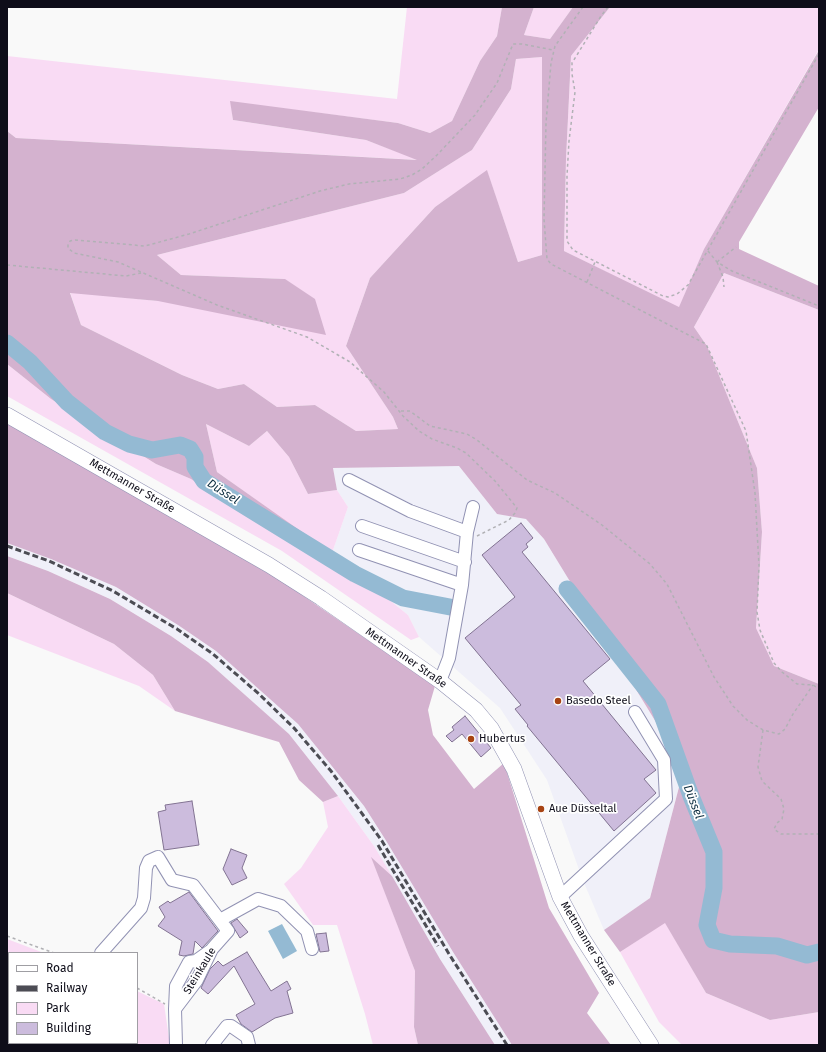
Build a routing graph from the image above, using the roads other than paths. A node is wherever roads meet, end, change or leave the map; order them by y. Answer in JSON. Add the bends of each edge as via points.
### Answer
{"nodes":[{"id":1,"x":7,"y":416,"type":"edge"},
{"id":2,"x":349,"y":480,"type":"dead end"},
{"id":3,"x":474,"y":506,"type":"dead end"},
{"id":4,"x":362,"y":526,"type":"dead end"},
{"id":5,"x":466,"y":537,"type":"junction"},
{"id":6,"x":359,"y":550,"type":"dead end"},
{"id":7,"x":465,"y":562,"type":"junction"},
{"id":8,"x":462,"y":585,"type":"junction"},
{"id":9,"x":440,"y":681,"type":"junction"},
{"id":10,"x":635,"y":712,"type":"dead end"},
{"id":11,"x":560,"y":897,"type":"junction"},
{"id":12,"x":220,"y":920,"type":"junction"},
{"id":13,"x":312,"y":949,"type":"dead end"},
{"id":14,"x":102,"y":952,"type":"edge"},
{"id":15,"x":176,"y":1045,"type":"edge"},
{"id":16,"x":212,"y":1045,"type":"edge"},
{"id":17,"x":249,"y":1045,"type":"edge"},
{"id":18,"x":650,"y":1045,"type":"edge"}],
"edges":[{"from":1,"to":9,"type":"main road","name":"Mettmanner Straße","via":[[269,565]]},
{"from":2,"to":5,"type":"lane"},
{"from":3,"to":5,"type":"lane"},
{"from":4,"to":7,"type":"lane"},
{"from":5,"to":7,"type":"lane"},
{"from":6,"to":8,"type":"lane"},
{"from":7,"to":8,"type":"lane"},
{"from":8,"to":9,"type":"lane","via":[[449,658]]},
{"from":9,"to":11,"type":"main road","name":"Mettmanner Straße","via":[[476,710],[503,748],[514,769]]},
{"from":10,"to":11,"type":"lane","via":[[664,760],[666,799]]},
{"from":11,"to":18,"type":"main road","name":"Mettmanner Straße","via":[[581,936]]},
{"from":12,"to":13,"type":"lane","via":[[258,899],[281,906],[307,931]]},
{"from":12,"to":14,"type":"lane","name":"Steinkaule","via":[[193,884],[172,880],[158,857],[149,861],[146,868],[144,898],[140,908]]},
{"from":12,"to":15,"type":"lane","name":"Steinkaule","via":[[228,931],[212,949],[197,980],[175,1009]]},
{"from":16,"to":17,"type":"lane","via":[[227,1026],[247,1037]]}]}
